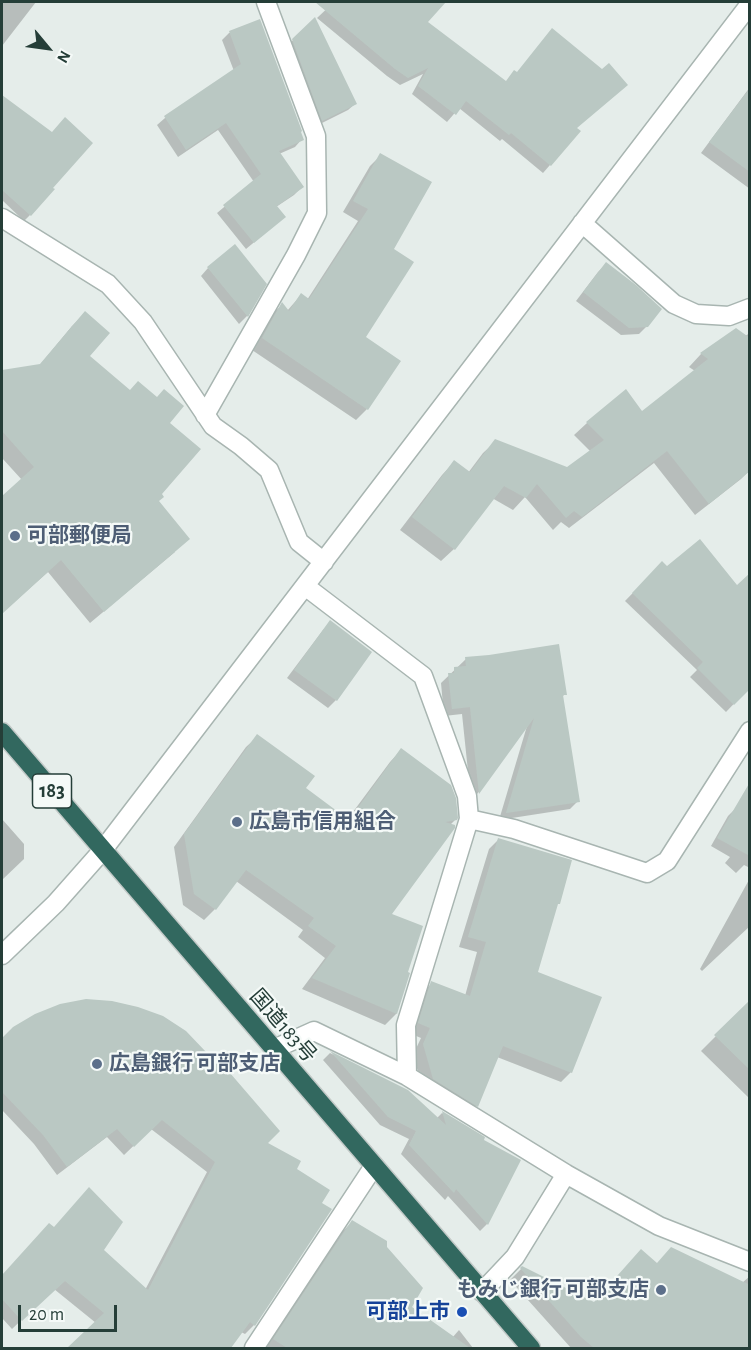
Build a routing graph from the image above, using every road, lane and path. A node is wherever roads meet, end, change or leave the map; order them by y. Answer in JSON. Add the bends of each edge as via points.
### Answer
{"nodes":[{"id":1,"x":266,"y":2,"type":"edge"},
{"id":2,"x":750,"y":4,"type":"edge"},
{"id":3,"x":2,"y":218,"type":"edge"},
{"id":4,"x":582,"y":223,"type":"junction"},
{"id":5,"x":750,"y":308,"type":"edge"},
{"id":6,"x":205,"y":415,"type":"junction"},
{"id":7,"x":324,"y":562,"type":"junction"},
{"id":8,"x":305,"y":586,"type":"junction"},
{"id":9,"x":750,"y":731,"type":"edge"},
{"id":10,"x":2,"y":732,"type":"edge"},
{"id":11,"x":469,"y":819,"type":"junction"},
{"id":12,"x":102,"y":850,"type":"junction"},
{"id":13,"x":2,"y":955,"type":"edge"},
{"id":14,"x":274,"y":1049,"type":"junction"},
{"id":15,"x":407,"y":1076,"type":"junction"},
{"id":16,"x":374,"y":1167,"type":"junction"},
{"id":17,"x":566,"y":1174,"type":"junction"},
{"id":18,"x":750,"y":1262,"type":"edge"},
{"id":19,"x":482,"y":1292,"type":"junction"},
{"id":20,"x":254,"y":1348,"type":"edge"},
{"id":21,"x":531,"y":1348,"type":"edge"}],
"edges":[{"from":1,"to":6,"type":"street","via":[[316,136],[317,213]]},
{"from":2,"to":4,"type":"street"},
{"from":3,"to":6,"type":"street","via":[[108,284],[143,322]]},
{"from":4,"to":5,"type":"street","via":[[674,304],[696,314],[729,316]]},
{"from":4,"to":7,"type":"street"},
{"from":6,"to":7,"type":"street","via":[[213,426],[269,470],[299,542]]},
{"from":7,"to":8,"type":"street"},
{"from":8,"to":11,"type":"street","via":[[423,676],[467,796]]},
{"from":8,"to":12,"type":"street"},
{"from":9,"to":11,"type":"street","via":[[667,861],[647,873],[514,829]]},
{"from":10,"to":12,"type":"highway","name":"国道183号","number":"183"},
{"from":11,"to":15,"type":"street","via":[[406,1025]]},
{"from":12,"to":13,"type":"street","via":[[56,903]]},
{"from":12,"to":14,"type":"highway","name":"国道183号","number":"183"},
{"from":14,"to":15,"type":"street","via":[[314,1031]]},
{"from":14,"to":16,"type":"highway","name":"国道183号","number":"183"},
{"from":15,"to":17,"type":"street"},
{"from":16,"to":19,"type":"highway","name":"国道183号","number":"183"},
{"from":16,"to":20,"type":"street"},
{"from":17,"to":18,"type":"street","via":[[659,1226]]},
{"from":17,"to":19,"type":"street","via":[[515,1257]]},
{"from":19,"to":21,"type":"highway","name":"国道183号","number":"183"}]}
